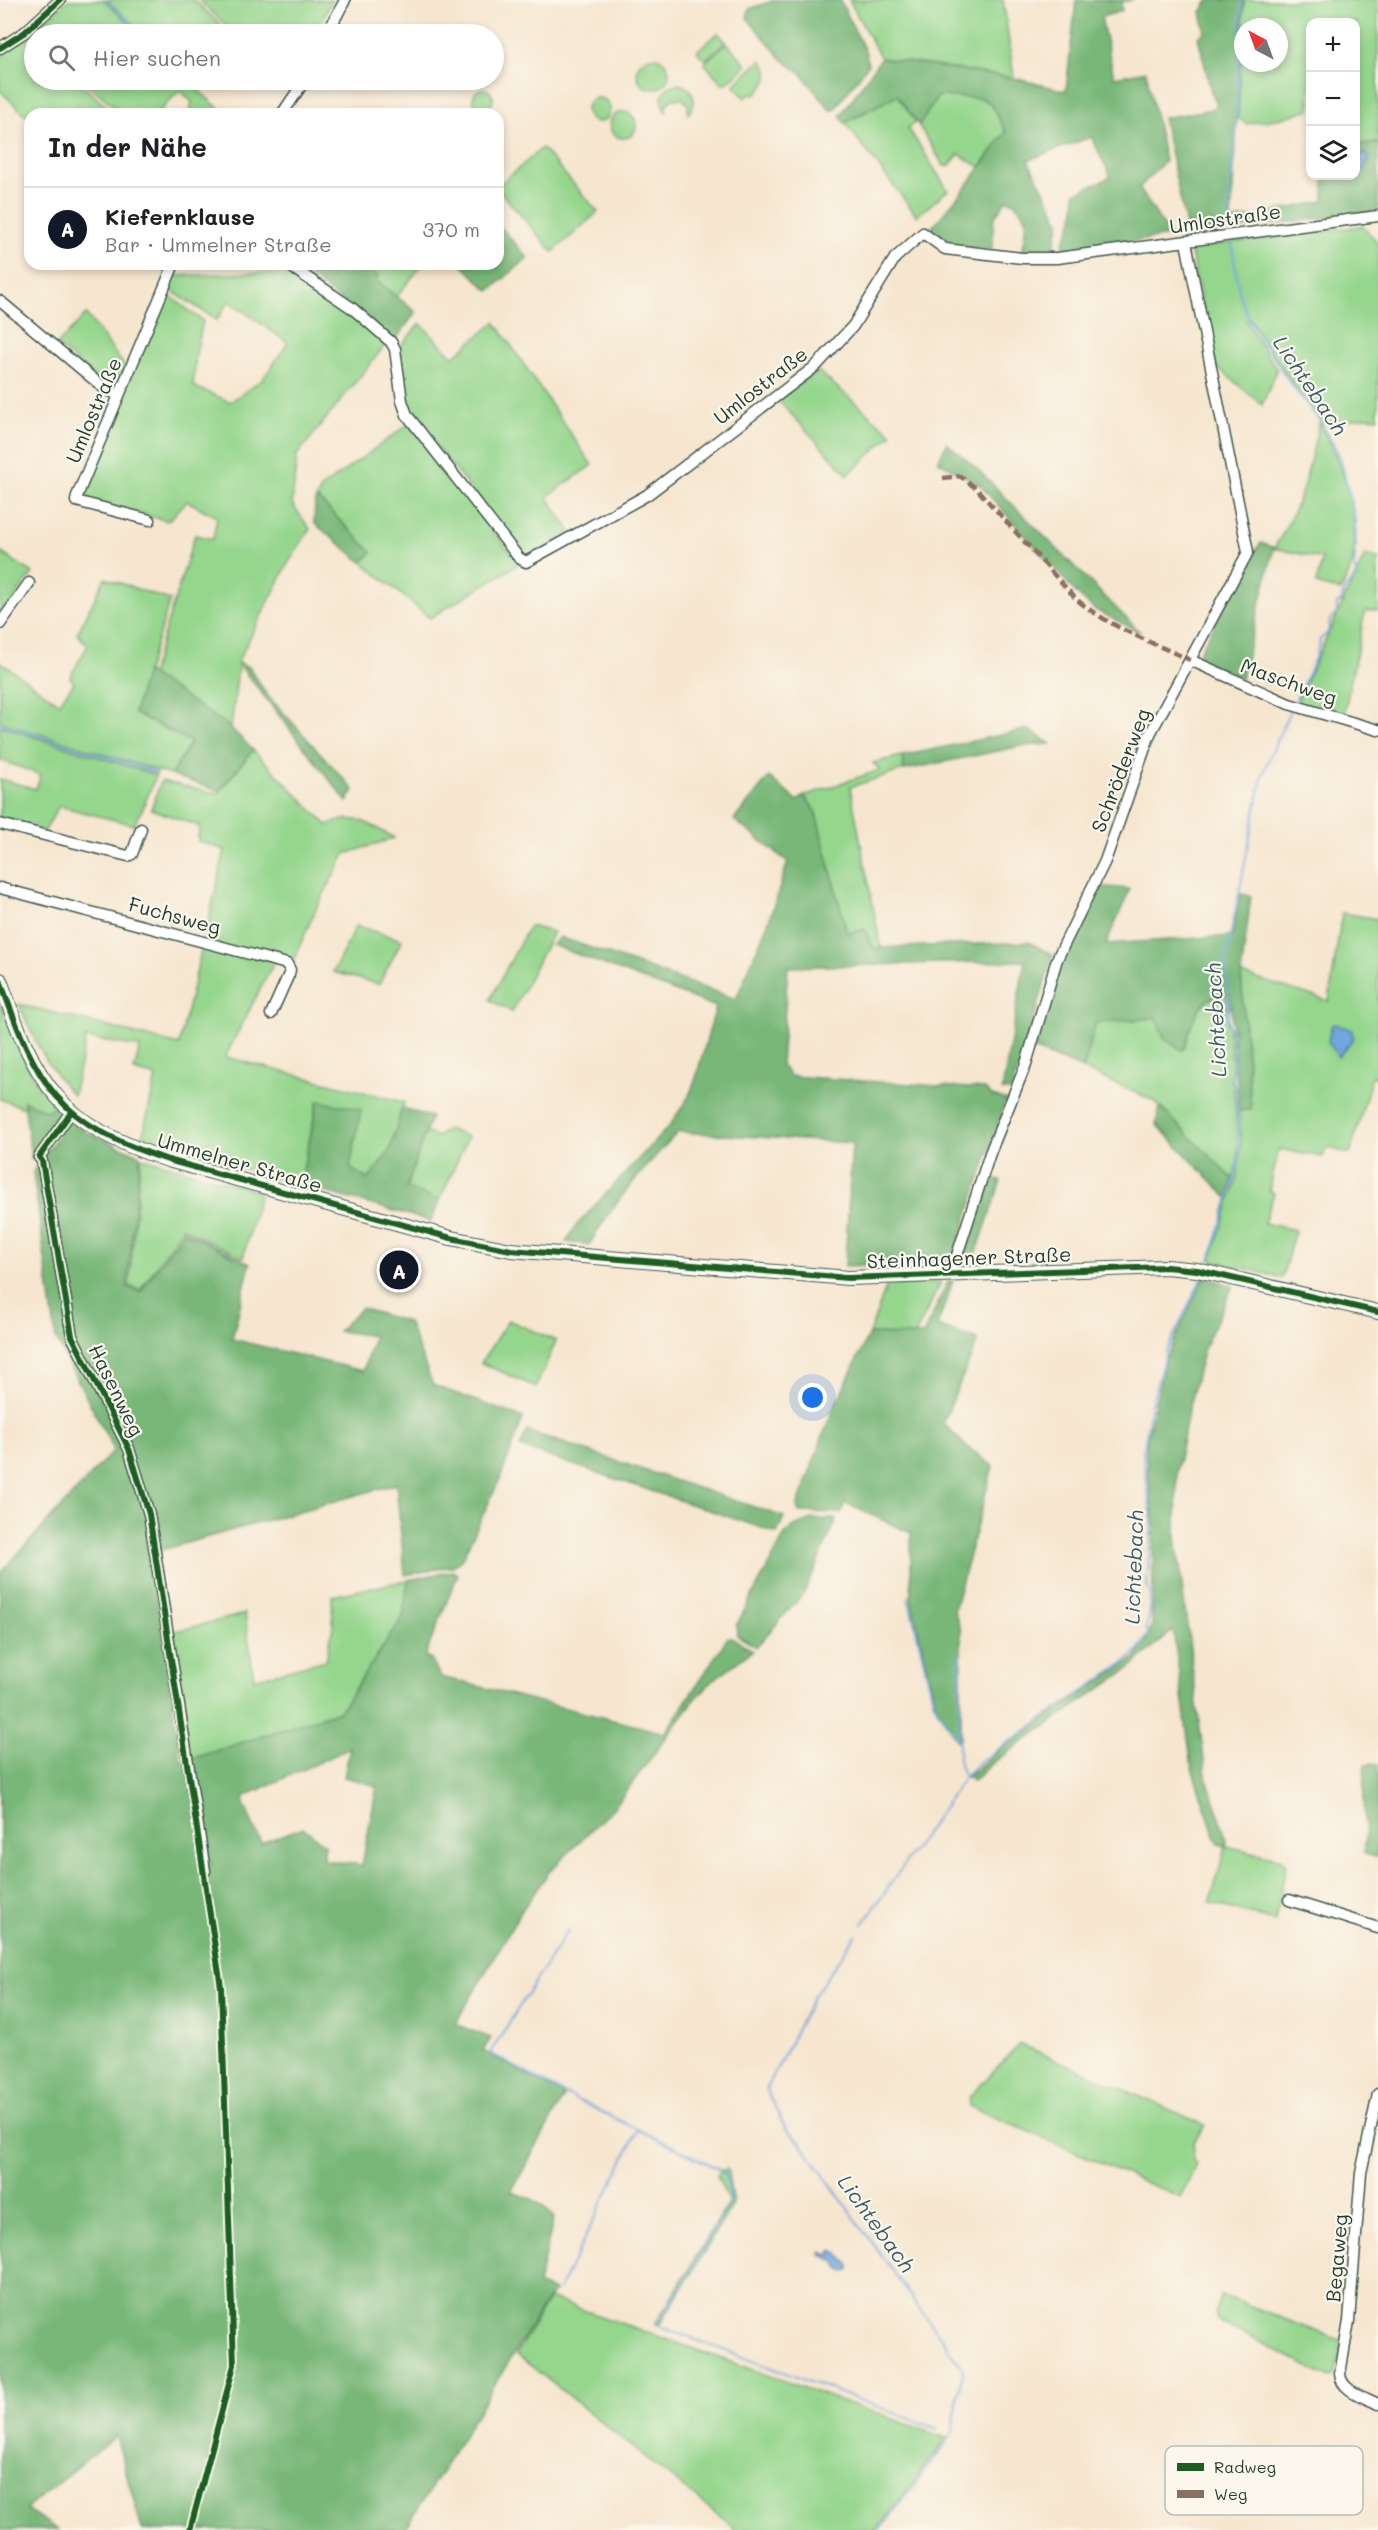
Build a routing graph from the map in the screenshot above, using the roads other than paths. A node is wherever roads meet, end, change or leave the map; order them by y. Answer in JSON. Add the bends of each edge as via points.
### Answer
{"nodes":[{"id":1,"x":60,"y":0,"type":"edge"},
{"id":2,"x":345,"y":0,"type":"edge"},
{"id":3,"x":34,"y":24,"type":"edge"},
{"id":4,"x":332,"y":24,"type":"edge"},
{"id":5,"x":24,"y":33,"type":"edge"},
{"id":6,"x":0,"y":48,"type":"edge"},
{"id":7,"x":298,"y":90,"type":"edge"},
{"id":8,"x":286,"y":108,"type":"edge"},
{"id":9,"x":1378,"y":216,"type":"edge"},
{"id":10,"x":1186,"y":242,"type":"junction"},
{"id":11,"x":171,"y":270,"type":"edge"},
{"id":12,"x":296,"y":270,"type":"edge"},
{"id":13,"x":0,"y":302,"type":"edge"},
{"id":14,"x":118,"y":395,"type":"junction"},
{"id":15,"x":150,"y":520,"type":"dead end"},
{"id":16,"x":29,"y":583,"type":"dead end"},
{"id":17,"x":0,"y":624,"type":"edge"},
{"id":18,"x":1190,"y":660,"type":"junction"},
{"id":19,"x":1378,"y":730,"type":"edge"},
{"id":20,"x":0,"y":824,"type":"edge"},
{"id":21,"x":141,"y":829,"type":"dead end"},
{"id":22,"x":0,"y":888,"type":"edge"},
{"id":23,"x":0,"y":980,"type":"edge"},
{"id":24,"x":271,"y":1014,"type":"dead end"},
{"id":25,"x":71,"y":1112,"type":"junction"},
{"id":26,"x":557,"y":1252,"type":"joint"},
{"id":27,"x":951,"y":1274,"type":"junction"},
{"id":28,"x":1378,"y":1312,"type":"edge"},
{"id":29,"x":205,"y":1871,"type":"dead end"},
{"id":30,"x":1288,"y":1900,"type":"dead end"},
{"id":31,"x":1378,"y":1928,"type":"edge"},
{"id":32,"x":1378,"y":2094,"type":"edge"},
{"id":33,"x":1378,"y":2404,"type":"edge"}],
"edges":[{"from":1,"to":3,"type":"street"},
{"from":2,"to":4,"type":"street"},
{"from":5,"to":6,"type":"street"},
{"from":7,"to":8,"type":"street"},
{"from":9,"to":10,"type":"street","name":"Umlostraße"},
{"from":10,"to":12,"type":"street","name":"Umlostraße","via":[[1057,258],[1022,258],[945,249],[923,233],[895,258],[853,326],[816,366],[647,495],[526,562],[520,560],[407,415],[391,342],[352,308]]},
{"from":10,"to":18,"type":"street","name":"Schröderweg","via":[[1248,552]]},
{"from":11,"to":14,"type":"street","name":"Umlostraße"},
{"from":13,"to":14,"type":"street","via":[[104,388]]},
{"from":14,"to":15,"type":"street","name":"Umlostraße","via":[[76,501]]},
{"from":16,"to":17,"type":"street"},
{"from":18,"to":19,"type":"street","name":"Maschweg","via":[[1289,705]]},
{"from":18,"to":27,"type":"street","name":"Schröderweg","via":[[1150,734],[1105,861],[1057,959],[1026,1064],[990,1153]]},
{"from":20,"to":21,"type":"street","via":[[128,856],[134,852]]},
{"from":22,"to":24,"type":"street","name":"Fuchsweg","via":[[287,964],[289,974]]},
{"from":23,"to":25,"type":"main road","name":"Ummelner Straße","via":[[35,1066]]},
{"from":25,"to":26,"type":"main road","name":"Ummelner Straße","via":[[109,1138],[168,1160],[451,1238],[511,1250]]},
{"from":25,"to":29,"type":"street","name":"Hasenweg","via":[[39,1157],[72,1336],[129,1449],[149,1514]]},
{"from":26,"to":27,"type":"main road","name":"Steinhagener Straße","via":[[848,1278]]},
{"from":27,"to":28,"type":"main road","name":"Steinhagener Straße","via":[[1120,1267],[1197,1269]]},
{"from":30,"to":31,"type":"street"},
{"from":32,"to":33,"type":"street","name":"Begaweg","via":[[1361,2173],[1349,2321],[1340,2374],[1345,2387]]}]}
